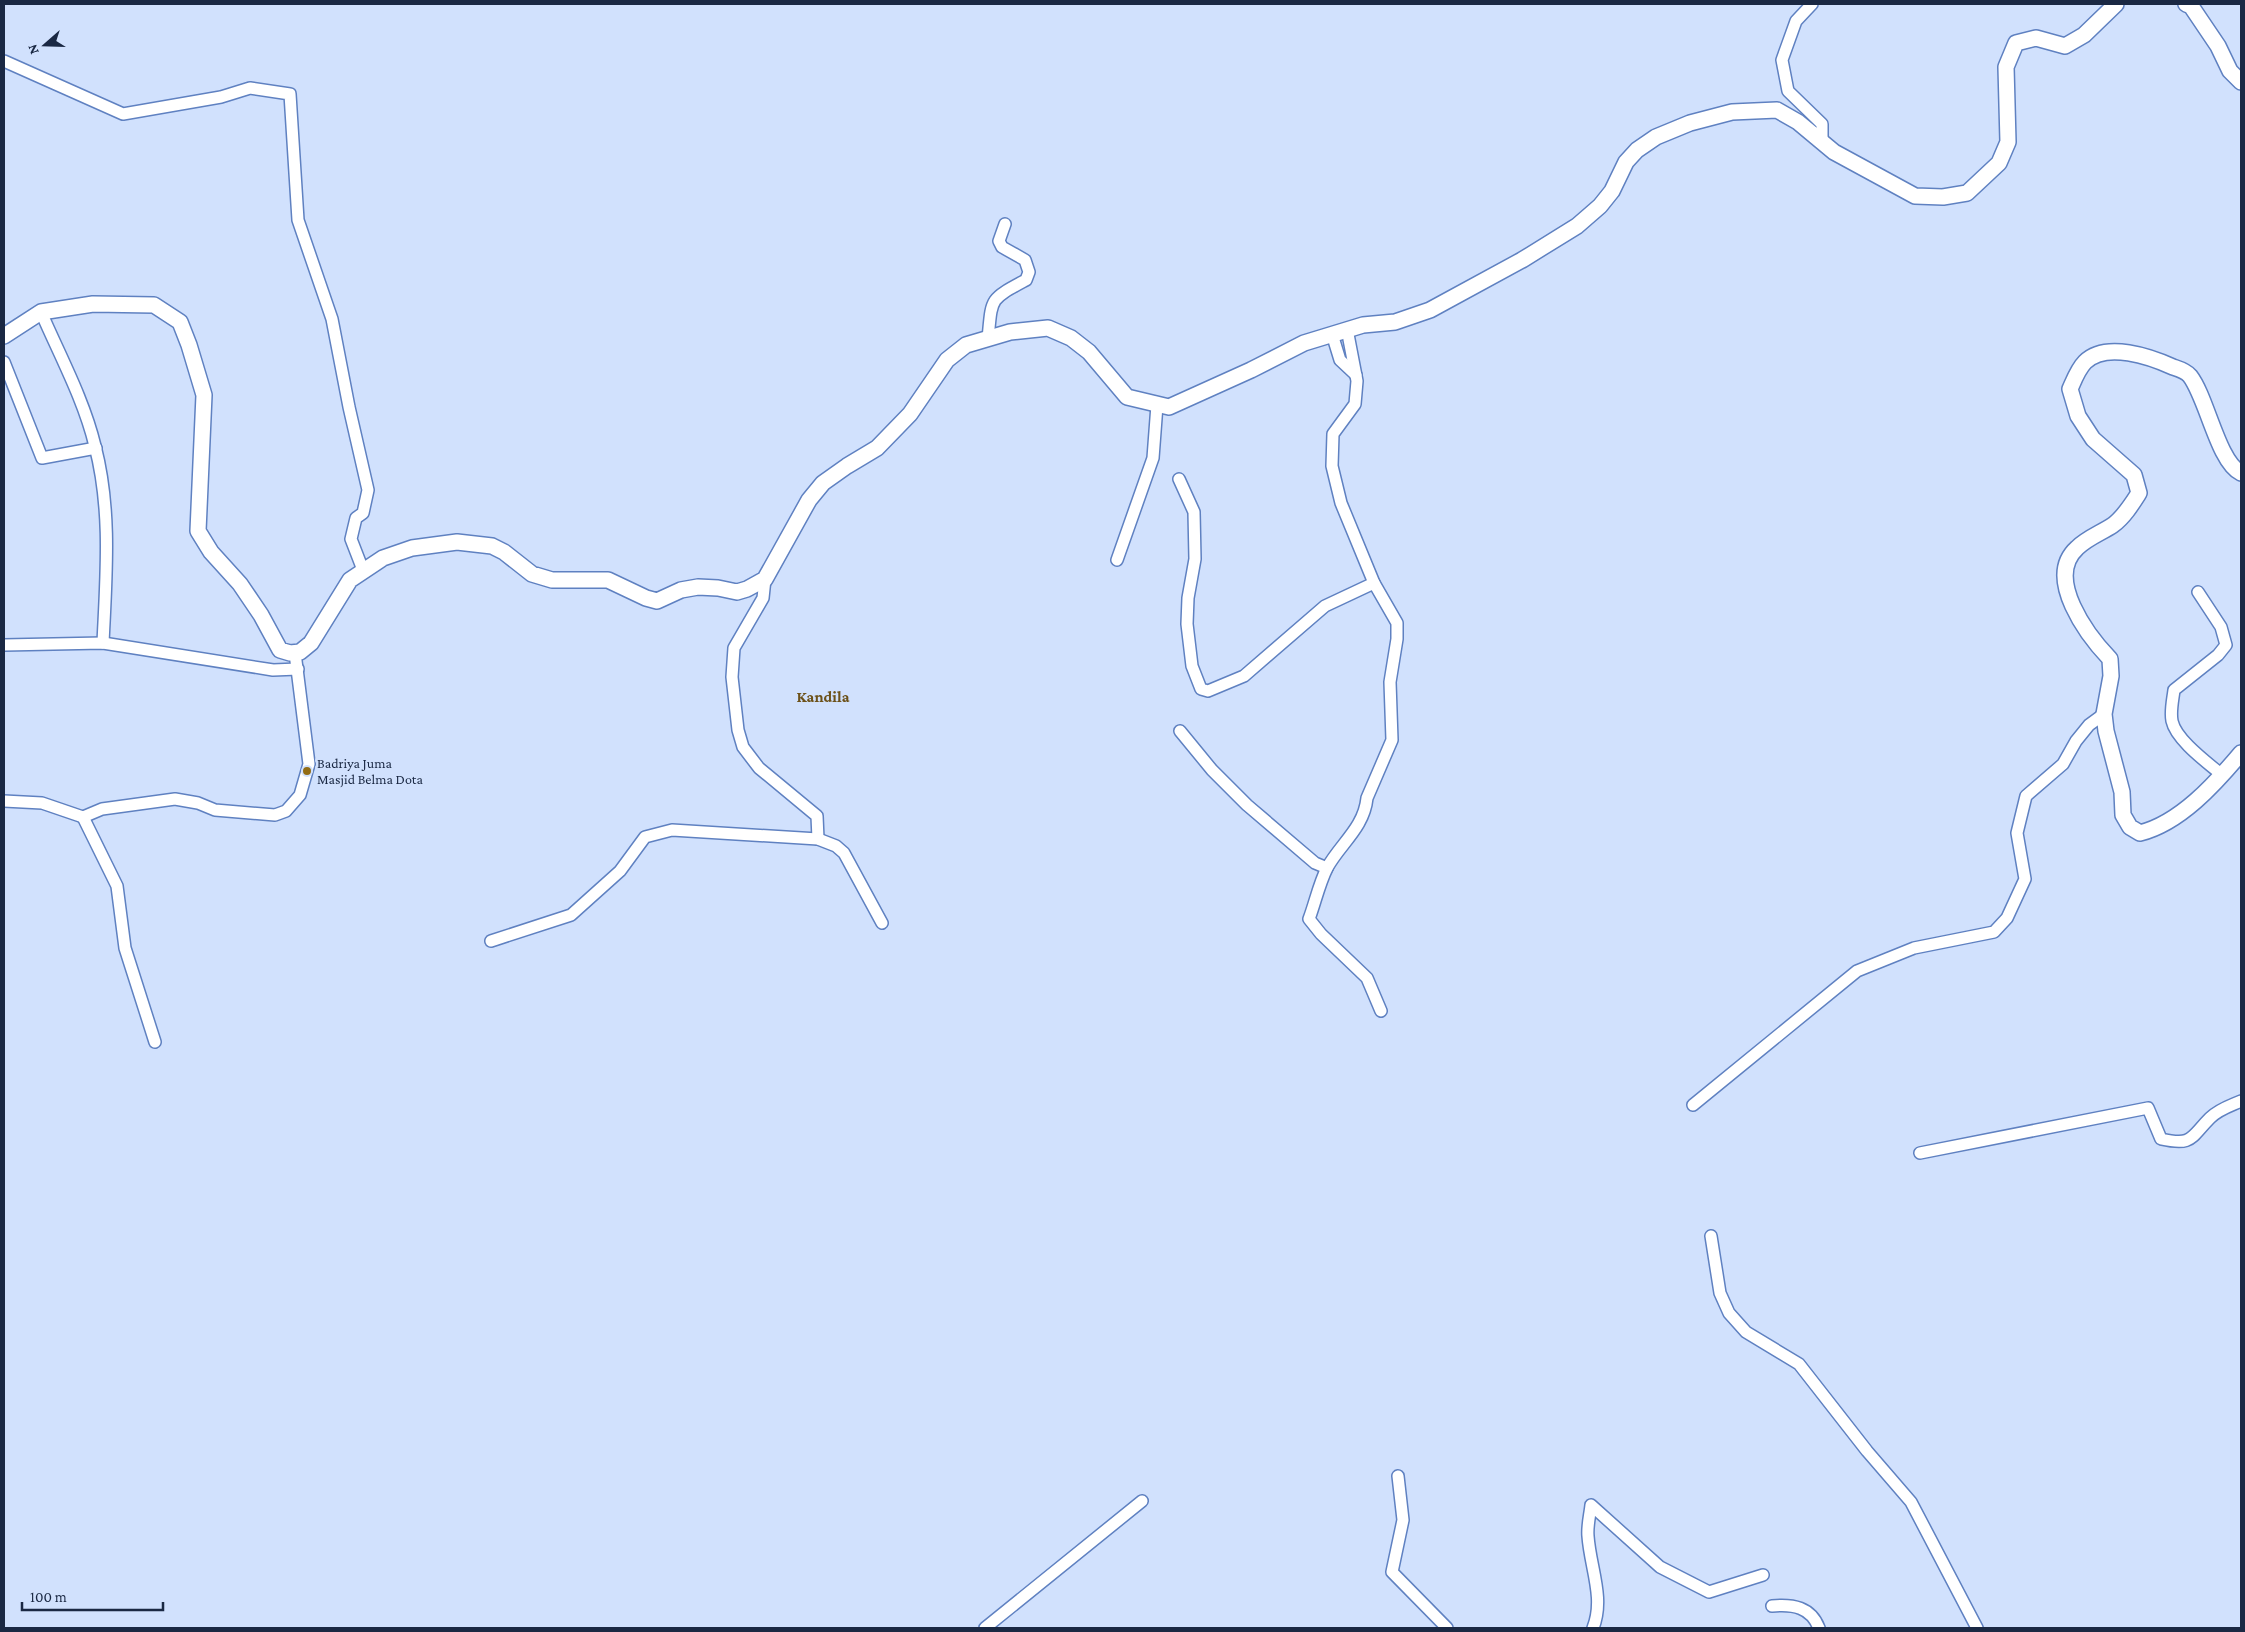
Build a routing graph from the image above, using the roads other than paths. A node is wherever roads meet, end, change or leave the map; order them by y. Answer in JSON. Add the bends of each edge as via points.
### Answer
{"nodes":[{"id":1,"x":1812,"y":4,"type":"edge"},
{"id":2,"x":2116,"y":4,"type":"edge"},
{"id":3,"x":2186,"y":4,"type":"edge"},
{"id":4,"x":4,"y":61,"type":"edge"},
{"id":5,"x":2241,"y":82,"type":"edge"},
{"id":6,"x":1822,"y":142,"type":"junction"},
{"id":7,"x":1005,"y":224,"type":"dead end"},
{"id":8,"x":41,"y":312,"type":"junction"},
{"id":9,"x":1340,"y":332,"type":"junction"},
{"id":10,"x":4,"y":336,"type":"edge"},
{"id":11,"x":988,"y":338,"type":"junction"},
{"id":12,"x":4,"y":362,"type":"edge"},
{"id":13,"x":1157,"y":405,"type":"junction"},
{"id":14,"x":96,"y":448,"type":"junction"},
{"id":15,"x":2241,"y":473,"type":"edge"},
{"id":16,"x":1179,"y":479,"type":"dead end"},
{"id":17,"x":1117,"y":560,"type":"dead end"},
{"id":18,"x":363,"y":570,"type":"junction"},
{"id":19,"x":765,"y":579,"type":"junction"},
{"id":20,"x":1374,"y":583,"type":"junction"},
{"id":21,"x":2198,"y":592,"type":"dead end"},
{"id":22,"x":103,"y":643,"type":"junction"},
{"id":23,"x":4,"y":644,"type":"edge"},
{"id":24,"x":295,"y":652,"type":"junction"},
{"id":25,"x":298,"y":669,"type":"junction"},
{"id":26,"x":2104,"y":714,"type":"junction"},
{"id":27,"x":1180,"y":731,"type":"dead end"},
{"id":28,"x":2241,"y":753,"type":"edge"},
{"id":29,"x":2222,"y":775,"type":"junction"},
{"id":30,"x":4,"y":801,"type":"edge"},
{"id":31,"x":83,"y":817,"type":"junction"},
{"id":32,"x":818,"y":838,"type":"junction"},
{"id":33,"x":1327,"y":868,"type":"junction"},
{"id":34,"x":882,"y":923,"type":"dead end"},
{"id":35,"x":491,"y":941,"type":"dead end"},
{"id":36,"x":1381,"y":1011,"type":"dead end"},
{"id":37,"x":155,"y":1042,"type":"dead end"},
{"id":38,"x":2241,"y":1101,"type":"edge"},
{"id":39,"x":1693,"y":1105,"type":"dead end"},
{"id":40,"x":1920,"y":1153,"type":"dead end"},
{"id":41,"x":1711,"y":1236,"type":"dead end"},
{"id":42,"x":1398,"y":1476,"type":"dead end"},
{"id":43,"x":1142,"y":1501,"type":"dead end"},
{"id":44,"x":1763,"y":1575,"type":"dead end"},
{"id":45,"x":1772,"y":1606,"type":"dead end"},
{"id":46,"x":985,"y":1628,"type":"edge"},
{"id":47,"x":1447,"y":1628,"type":"edge"},
{"id":48,"x":1593,"y":1628,"type":"edge"},
{"id":49,"x":1819,"y":1628,"type":"edge"},
{"id":50,"x":1976,"y":1628,"type":"edge"}],
"edges":[{"from":1,"to":6,"type":"street","via":[[1796,21],[1782,60],[1788,91],[1822,124]]},
{"from":2,"to":6,"type":"main road","via":[[2084,35],[2065,46],[2036,38],[2016,43],[2006,67],[2008,142],[1999,163],[1967,193],[1915,196],[1834,152]]},
{"from":3,"to":5,"type":"main road","via":[[2191,6],[2218,46],[2230,71]]},
{"from":4,"to":18,"type":"street","via":[[122,114],[221,97],[250,88],[290,94],[298,220],[332,318],[368,490],[363,513],[356,518],[351,539]]},
{"from":6,"to":9,"type":"main road","via":[[1777,110],[1732,112],[1690,123],[1656,137],[1637,150],[1626,162],[1612,191],[1600,206],[1577,226],[1522,260],[1430,310],[1395,322],[1362,325]]},
{"from":7,"to":11,"type":"street","via":[[999,241],[1002,247],[1025,260],[1029,272],[1026,280],[996,296],[991,308]]},
{"from":8,"to":10,"type":"main road"},
{"from":8,"to":14,"type":"street","via":[[87,418]]},
{"from":8,"to":24,"type":"main road","via":[[93,304],[140,303],[154,305],[180,322],[204,395],[198,531],[211,552],[240,584],[280,650]]},
{"from":9,"to":13,"type":"main road","via":[[1304,343],[1187,401],[1169,407]]},
{"from":9,"to":20,"type":"street","via":[[1356,375],[1355,404],[1333,434],[1332,466],[1341,502]]},
{"from":11,"to":13,"type":"main road","via":[[1048,328],[1071,338],[1090,352],[1127,397]]},
{"from":11,"to":19,"type":"main road","via":[[966,345],[947,360],[910,414],[877,448],[823,483],[809,500]]},
{"from":12,"to":14,"type":"street","via":[[42,458]]},
{"from":13,"to":17,"type":"street","via":[[1153,458]]},
{"from":14,"to":22,"type":"street","via":[[108,529]]},
{"from":15,"to":26,"type":"main road","via":[[2232,468],[2200,392],[2188,374],[2154,358],[2121,351],[2086,361],[2076,376],[2070,389],[2078,416],[2093,439],[2134,475],[2139,493],[2114,525],[2075,548],[2068,562],[2067,590],[2076,612],[2093,641],[2110,659],[2111,676]]},
{"from":16,"to":20,"type":"street","via":[[1194,512],[1195,559],[1187,624],[1192,666],[1201,688],[1208,691],[1244,676],[1325,606]]},
{"from":18,"to":19,"type":"main road","via":[[383,558],[412,548],[457,542],[492,546],[532,574],[552,580],[608,580],[657,601],[681,590],[698,587],[737,592]]},
{"from":18,"to":24,"type":"main road","via":[[350,580],[311,643]]},
{"from":19,"to":32,"type":"street","via":[[763,598],[734,648],[732,677],[738,730],[743,747],[759,768],[818,816]]},
{"from":20,"to":33,"type":"street","via":[[1397,622],[1390,682],[1392,740],[1358,826]]},
{"from":21,"to":29,"type":"street","via":[[2221,627],[2226,645],[2174,690],[2172,722],[2178,734]]},
{"from":22,"to":23,"type":"street"},
{"from":22,"to":25,"type":"street","via":[[274,670]]},
{"from":24,"to":25,"type":"street"},
{"from":25,"to":31,"type":"street","via":[[309,764],[300,795],[286,811],[275,815],[214,810],[198,802],[175,799],[102,809]]},
{"from":26,"to":29,"type":"main road","via":[[2122,792],[2123,814],[2130,827],[2140,833],[2156,829],[2211,789]]},
{"from":26,"to":39,"type":"street","via":[[2089,725],[2063,764],[2026,796],[2017,833],[2025,879],[2007,918],[1994,932],[1914,948],[1858,971]]},
{"from":27,"to":33,"type":"street","via":[[1247,805],[1315,863]]},
{"from":28,"to":29,"type":"main road"},
{"from":30,"to":31,"type":"street","via":[[42,803]]},
{"from":31,"to":37,"type":"street","via":[[116,886],[125,948]]},
{"from":32,"to":34,"type":"street","via":[[844,853]]},
{"from":32,"to":35,"type":"street","via":[[672,830],[645,837],[620,871],[571,915]]},
{"from":33,"to":36,"type":"street","via":[[1309,919],[1367,978]]},
{"from":38,"to":40,"type":"street","via":[[2210,1118],[2193,1138],[2178,1142],[2161,1139],[2148,1108]]},
{"from":41,"to":50,"type":"street","via":[[1720,1293],[1728,1313],[1746,1332],[1799,1364],[1911,1502]]},
{"from":42,"to":47,"type":"street","via":[[1404,1520],[1392,1572]]},
{"from":43,"to":46,"type":"street"},
{"from":44,"to":48,"type":"street","via":[[1709,1592],[1660,1567],[1591,1505],[1588,1536],[1596,1578],[1597,1618]]},
{"from":45,"to":49,"type":"street","via":[[1788,1604],[1801,1608],[1812,1615]]}]}
